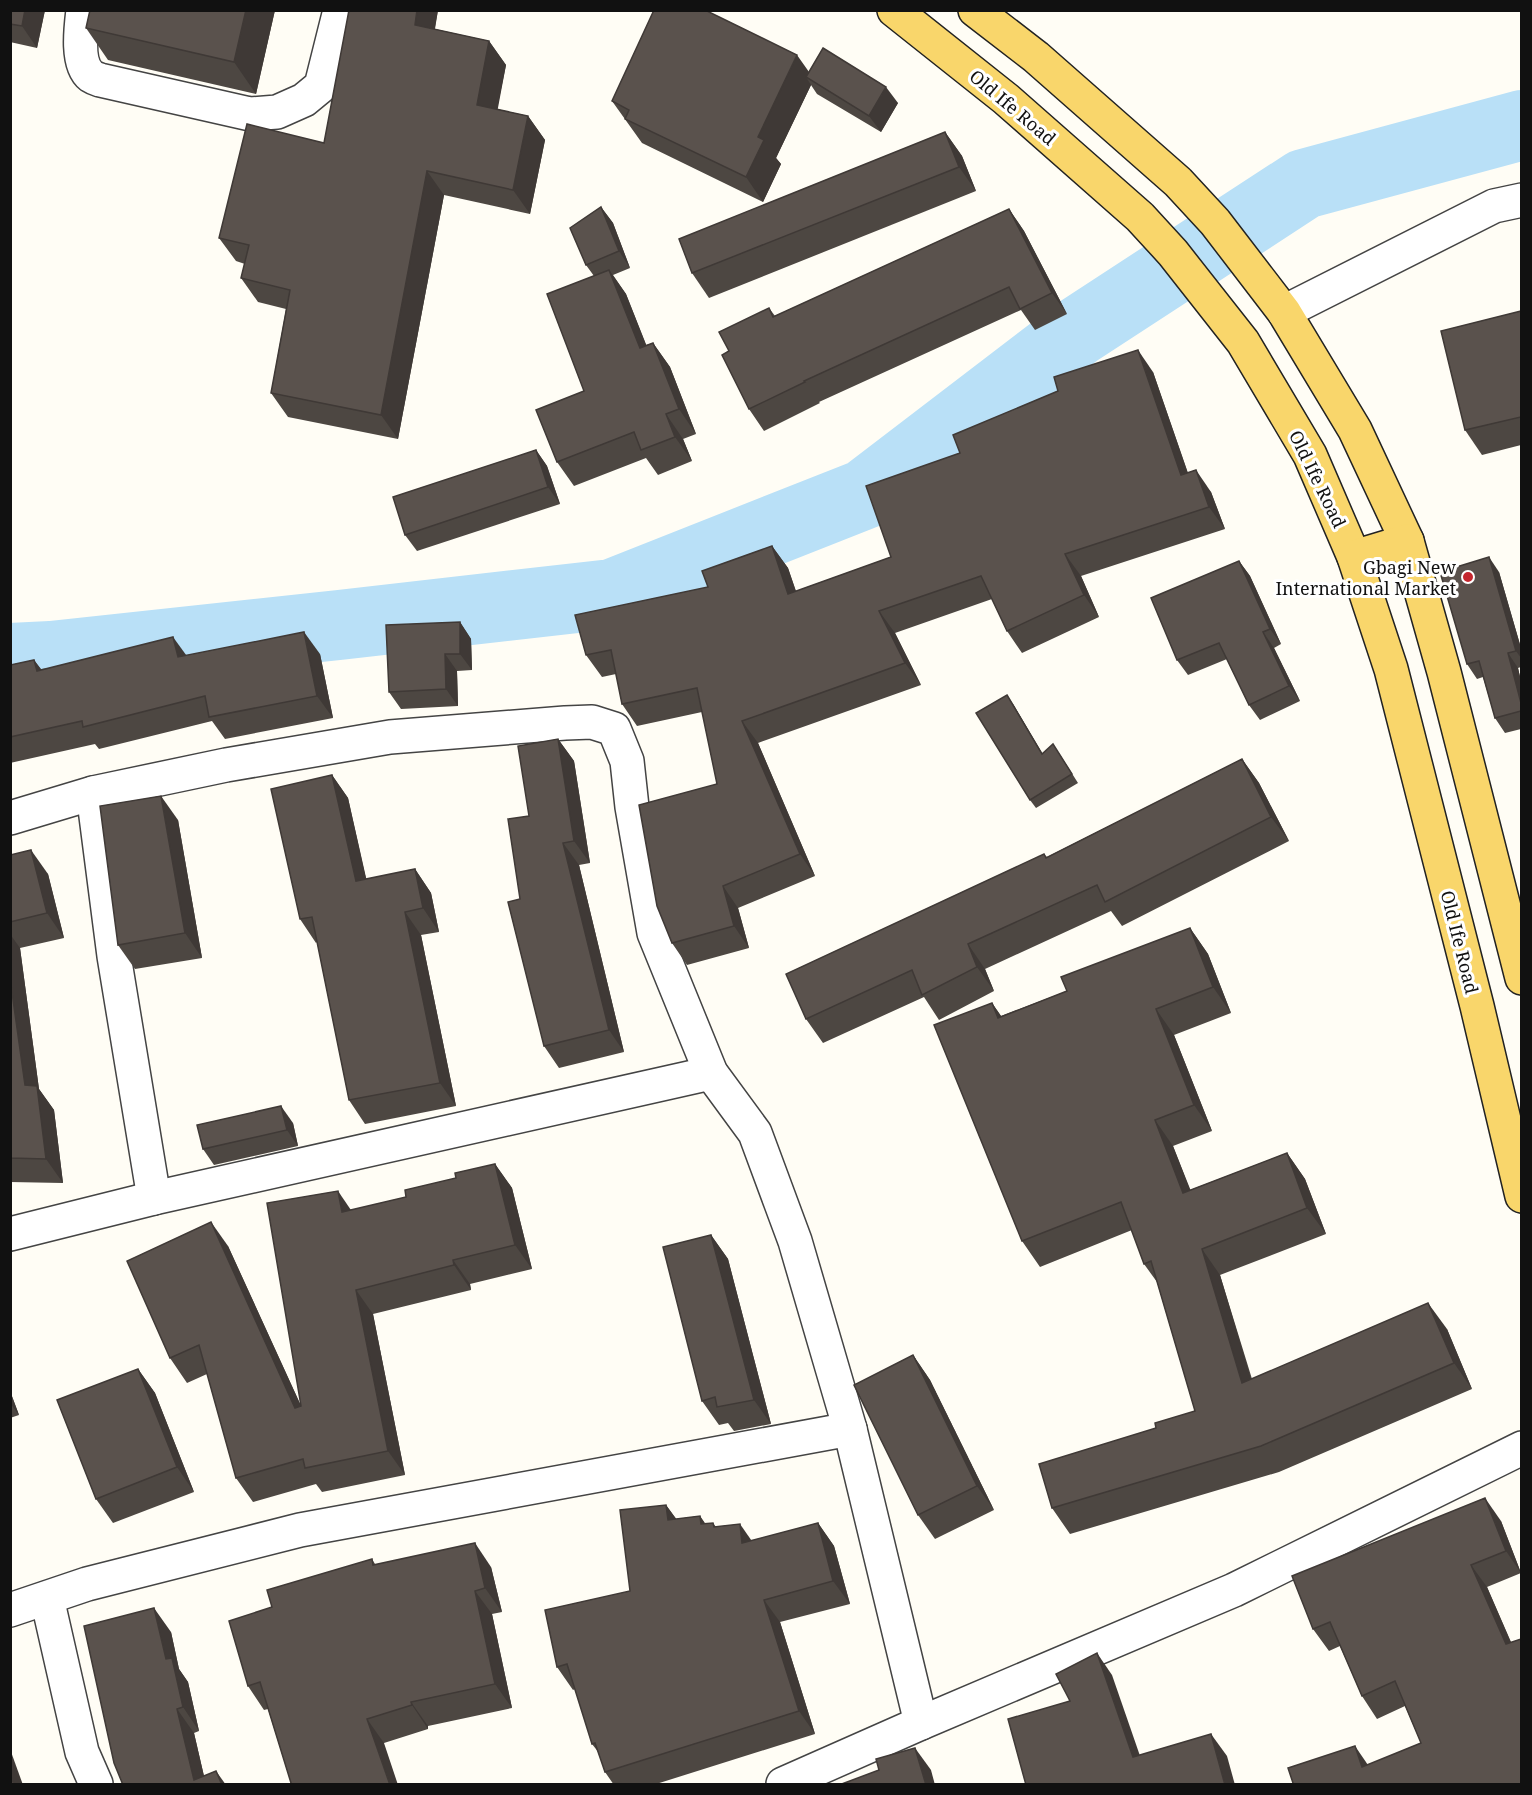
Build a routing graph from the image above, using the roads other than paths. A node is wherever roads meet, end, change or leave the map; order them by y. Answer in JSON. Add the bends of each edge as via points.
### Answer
{"nodes":[{"id":1,"x":83,"y":10,"type":"edge"},
{"id":2,"x":340,"y":10,"type":"edge"},
{"id":3,"x":894,"y":10,"type":"edge"},
{"id":4,"x":975,"y":10,"type":"edge"},
{"id":5,"x":1178,"y":182,"type":"junction"},
{"id":6,"x":1521,"y":200,"type":"edge"},
{"id":7,"x":1140,"y":217,"type":"junction"},
{"id":8,"x":1284,"y":312,"type":"junction"},
{"id":9,"x":1407,"y":541,"type":"junction"},
{"id":10,"x":1354,"y":557,"type":"junction"},
{"id":11,"x":93,"y":793,"type":"junction"},
{"id":12,"x":10,"y":818,"type":"edge"},
{"id":13,"x":1521,"y":978,"type":"edge"},
{"id":14,"x":711,"y":1073,"type":"junction"},
{"id":15,"x":1521,"y":1196,"type":"edge"},
{"id":16,"x":154,"y":1198,"type":"junction"},
{"id":17,"x":10,"y":1234,"type":"edge"},
{"id":18,"x":850,"y":1429,"type":"junction"},
{"id":19,"x":1521,"y":1448,"type":"edge"},
{"id":20,"x":47,"y":1598,"type":"junction"},
{"id":21,"x":10,"y":1610,"type":"edge"},
{"id":22,"x":921,"y":1723,"type":"junction"},
{"id":23,"x":821,"y":1777,"type":"edge"},
{"id":24,"x":96,"y":1785,"type":"edge"},
{"id":25,"x":783,"y":1785,"type":"edge"}],
"edges":[{"from":1,"to":2,"type":"street","via":[[80,43],[90,75],[100,81],[249,114],[277,112],[304,100],[321,86]]},
{"from":3,"to":7,"type":"main road","name":"Old Ife Road","via":[[1006,99]]},
{"from":4,"to":5,"type":"main road","via":[[1036,57]]},
{"from":5,"to":7,"type":"main road"},
{"from":5,"to":8,"type":"main road","via":[[1215,222]]},
{"from":6,"to":8,"type":"street","via":[[1494,206]]},
{"from":7,"to":10,"type":"main road","name":"Old Ife Road","via":[[1243,342],[1310,455]]},
{"from":8,"to":9,"type":"main road","via":[[1355,430]]},
{"from":9,"to":10,"type":"main road"},
{"from":9,"to":13,"type":"main road"},
{"from":10,"to":15,"type":"main road","name":"Old Ife Road","via":[[1391,669]]},
{"from":11,"to":12,"type":"street"},
{"from":11,"to":14,"type":"street","via":[[390,737],[592,722],[614,729],[627,761],[654,933]]},
{"from":11,"to":16,"type":"street","via":[[114,956]]},
{"from":14,"to":16,"type":"street"},
{"from":14,"to":18,"type":"street","via":[[754,1132],[795,1241]]},
{"from":16,"to":17,"type":"street"},
{"from":18,"to":20,"type":"street","via":[[300,1530],[87,1584]]},
{"from":18,"to":22,"type":"street"},
{"from":19,"to":22,"type":"street","via":[[1234,1590]]},
{"from":20,"to":21,"type":"street"},
{"from":20,"to":24,"type":"street","via":[[82,1752]]},
{"from":22,"to":23,"type":"street"},
{"from":23,"to":25,"type":"street"}]}
